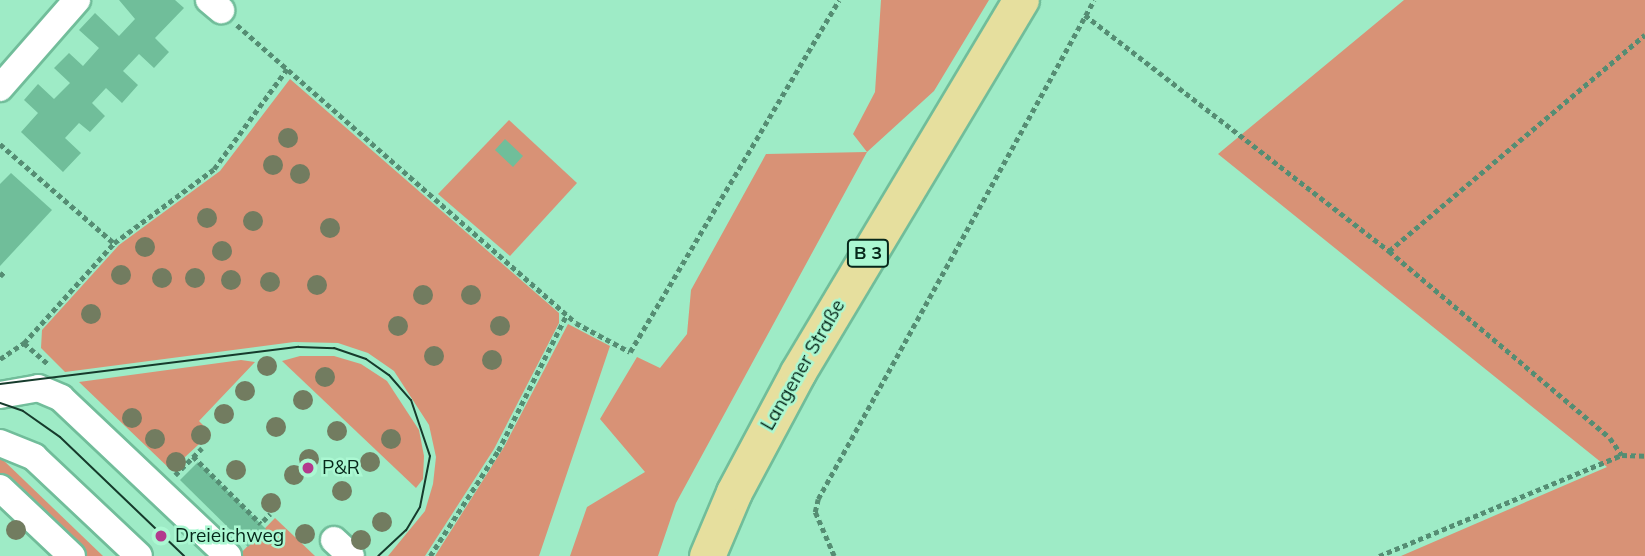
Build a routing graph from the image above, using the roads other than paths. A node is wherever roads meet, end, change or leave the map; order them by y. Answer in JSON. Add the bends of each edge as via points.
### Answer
{"nodes":[{"id":1,"x":77,"y":0,"type":"edge"},
{"id":2,"x":1021,"y":0,"type":"edge"},
{"id":3,"x":0,"y":88,"type":"edge"},
{"id":4,"x":0,"y":396,"type":"edge"},
{"id":5,"x":0,"y":442,"type":"edge"},
{"id":6,"x":0,"y":488,"type":"edge"},
{"id":7,"x":72,"y":556,"type":"edge"},
{"id":8,"x":115,"y":556,"type":"edge"},
{"id":9,"x":139,"y":556,"type":"edge"},
{"id":10,"x":228,"y":556,"type":"edge"},
{"id":11,"x":707,"y":556,"type":"edge"}],
"edges":[{"from":1,"to":3,"type":"street"},
{"from":2,"to":11,"type":"main road","name":"Langener Straße","number":"B 3","via":[[798,372],[734,492]]},
{"from":4,"to":10,"type":"street","via":[[38,388],[61,398]]},
{"from":5,"to":8,"type":"street"},
{"from":5,"to":9,"type":"street","via":[[34,457]]},
{"from":6,"to":7,"type":"street"}]}
